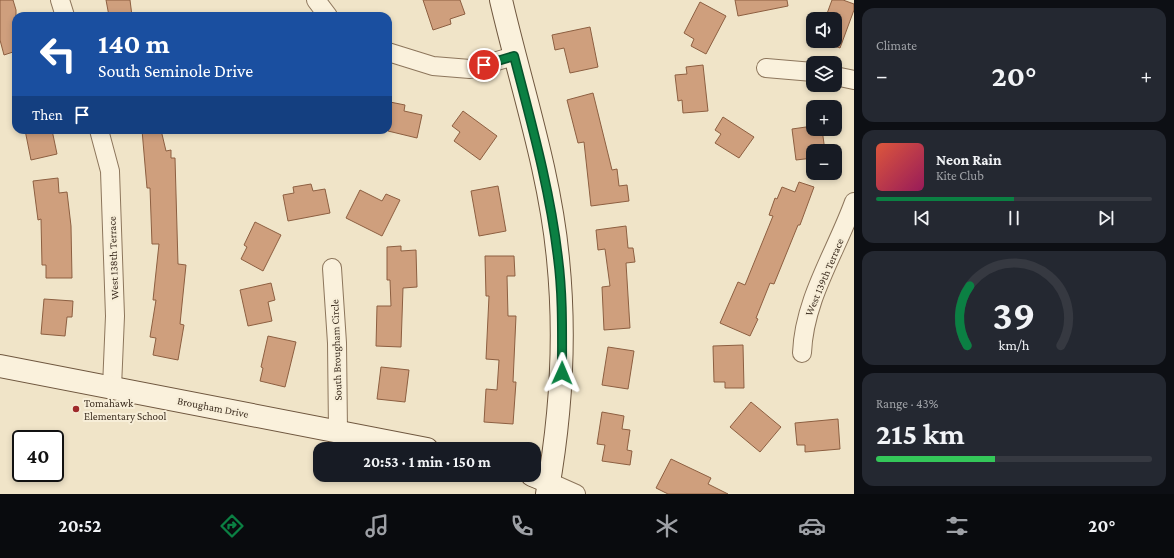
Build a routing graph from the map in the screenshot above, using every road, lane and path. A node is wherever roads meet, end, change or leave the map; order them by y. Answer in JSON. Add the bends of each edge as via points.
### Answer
{"nodes":[{"id":1,"x":60,"y":0,"type":"edge"},
{"id":2,"x":316,"y":0,"type":"edge"},
{"id":3,"x":501,"y":0,"type":"edge"},
{"id":4,"x":64,"y":12,"type":"edge"},
{"id":5,"x":325,"y":12,"type":"edge"},
{"id":6,"x":392,"y":53,"type":"edge"},
{"id":7,"x":514,"y":56,"type":"junction"},
{"id":8,"x":766,"y":68,"type":"dead end"},
{"id":9,"x":806,"y":71,"type":"edge"},
{"id":10,"x":842,"y":77,"type":"edge"},
{"id":11,"x":854,"y":80,"type":"edge"},
{"id":12,"x":100,"y":134,"type":"edge"},
{"id":13,"x":854,"y":202,"type":"edge"},
{"id":14,"x":332,"y":268,"type":"dead end"},
{"id":15,"x":802,"y":353,"type":"dead end"},
{"id":16,"x":0,"y":366,"type":"edge"},
{"id":17,"x":112,"y":388,"type":"junction"},
{"id":18,"x":338,"y":431,"type":"junction"},
{"id":19,"x":392,"y":442,"type":"edge"},
{"id":20,"x":543,"y":484,"type":"edge"},
{"id":21,"x":576,"y":494,"type":"edge"}],
"edges":[{"from":1,"to":4,"type":"street"},
{"from":2,"to":5,"type":"street"},
{"from":3,"to":7,"type":"street"},
{"from":6,"to":7,"type":"street","via":[[433,66],[470,69]]},
{"from":7,"to":20,"type":"street","via":[[543,172],[558,258],[562,319],[561,387],[558,422]]},
{"from":8,"to":9,"type":"street"},
{"from":10,"to":11,"type":"street"},
{"from":12,"to":17,"type":"street","name":"West 138th Terrace","via":[[110,171],[115,316]]},
{"from":13,"to":15,"type":"street","name":"West 139th Terrace","via":[[809,308],[802,337]]},
{"from":14,"to":18,"type":"street","name":"South Brougham Circle","via":[[337,342]]},
{"from":16,"to":17,"type":"street","name":"Brougham Drive"},
{"from":17,"to":18,"type":"street","name":"Brougham Drive"},
{"from":18,"to":19,"type":"street","name":"Brougham Drive"},
{"from":20,"to":21,"type":"street"}]}
